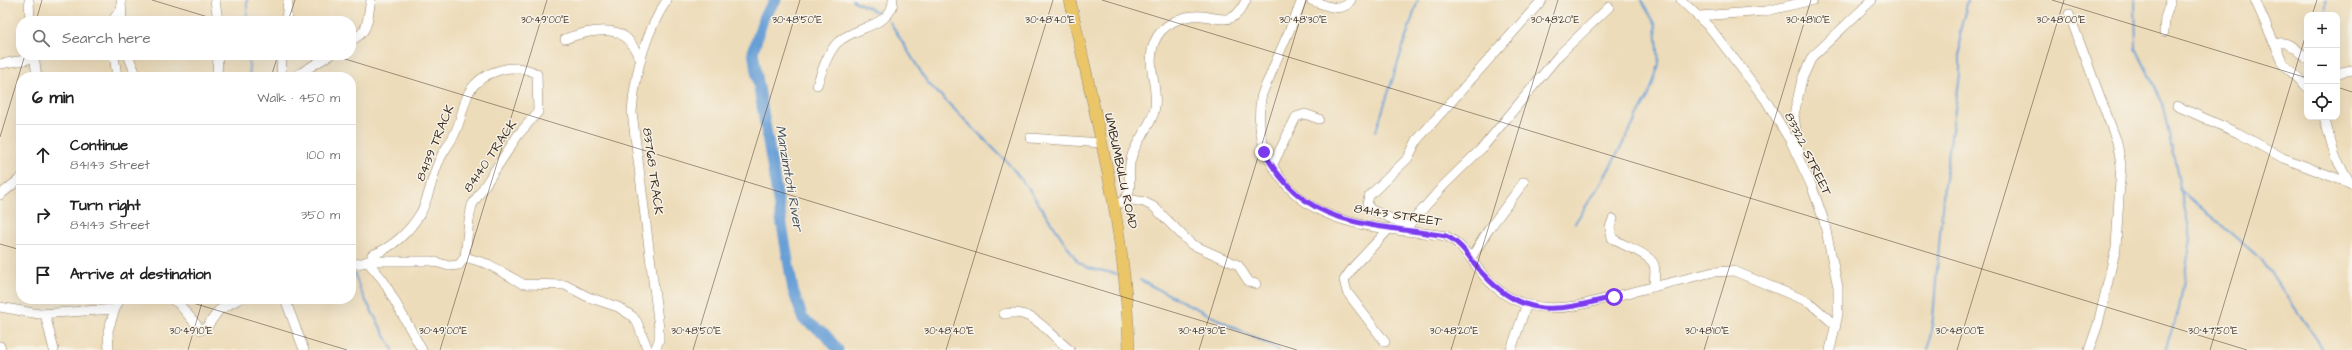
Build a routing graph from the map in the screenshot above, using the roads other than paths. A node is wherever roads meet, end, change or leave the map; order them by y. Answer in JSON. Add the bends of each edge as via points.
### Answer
{"nodes":[{"id":1,"x":29,"y":0,"type":"edge"},
{"id":2,"x":215,"y":0,"type":"edge"},
{"id":3,"x":288,"y":0,"type":"edge"},
{"id":4,"x":371,"y":0,"type":"edge"},
{"id":5,"x":667,"y":0,"type":"edge"},
{"id":6,"x":893,"y":0,"type":"edge"},
{"id":7,"x":1070,"y":0,"type":"edge"},
{"id":8,"x":1246,"y":0,"type":"edge"},
{"id":9,"x":1302,"y":0,"type":"edge"},
{"id":10,"x":1311,"y":0,"type":"edge"},
{"id":11,"x":1351,"y":0,"type":"edge"},
{"id":12,"x":1542,"y":0,"type":"edge"},
{"id":13,"x":1681,"y":0,"type":"edge"},
{"id":14,"x":1813,"y":0,"type":"edge"},
{"id":15,"x":1872,"y":0,"type":"edge"},
{"id":16,"x":2171,"y":0,"type":"edge"},
{"id":17,"x":2255,"y":0,"type":"edge"},
{"id":18,"x":121,"y":5,"type":"edge"},
{"id":19,"x":1609,"y":7,"type":"dead end"},
{"id":20,"x":2069,"y":14,"type":"dead end"},
{"id":21,"x":30,"y":16,"type":"edge"},
{"id":22,"x":115,"y":16,"type":"edge"},
{"id":23,"x":122,"y":16,"type":"edge"},
{"id":24,"x":217,"y":16,"type":"edge"},
{"id":25,"x":286,"y":16,"type":"edge"},
{"id":26,"x":1700,"y":16,"type":"junction"},
{"id":27,"x":2164,"y":32,"type":"dead end"},
{"id":28,"x":356,"y":38,"type":"edge"},
{"id":29,"x":565,"y":40,"type":"dead end"},
{"id":30,"x":2275,"y":44,"type":"junction"},
{"id":31,"x":2304,"y":57,"type":"edge"},
{"id":32,"x":25,"y":60,"type":"edge"},
{"id":33,"x":35,"y":60,"type":"edge"},
{"id":34,"x":115,"y":60,"type":"edge"},
{"id":35,"x":130,"y":60,"type":"edge"},
{"id":36,"x":218,"y":60,"type":"edge"},
{"id":37,"x":282,"y":60,"type":"edge"},
{"id":38,"x":322,"y":60,"type":"edge"},
{"id":39,"x":641,"y":60,"type":"junction"},
{"id":40,"x":0,"y":64,"type":"edge"},
{"id":41,"x":2352,"y":70,"type":"edge"},
{"id":42,"x":36,"y":72,"type":"edge"},
{"id":43,"x":116,"y":72,"type":"edge"},
{"id":44,"x":135,"y":72,"type":"edge"},
{"id":45,"x":217,"y":72,"type":"edge"},
{"id":46,"x":281,"y":72,"type":"edge"},
{"id":47,"x":302,"y":72,"type":"edge"},
{"id":48,"x":2340,"y":72,"type":"edge"},
{"id":49,"x":537,"y":74,"type":"joint"},
{"id":50,"x":2304,"y":84,"type":"edge"},
{"id":51,"x":817,"y":85,"type":"dead end"},
{"id":52,"x":2178,"y":106,"type":"dead end"},
{"id":53,"x":1319,"y":119,"type":"dead end"},
{"id":54,"x":2325,"y":120,"type":"edge"},
{"id":55,"x":1030,"y":138,"type":"dead end"},
{"id":56,"x":1102,"y":143,"type":"junction"},
{"id":57,"x":1800,"y":161,"type":"junction"},
{"id":58,"x":1272,"y":166,"type":"junction"},
{"id":59,"x":16,"y":182,"type":"edge"},
{"id":60,"x":1524,"y":182,"type":"dead end"},
{"id":61,"x":2351,"y":184,"type":"edge"},
{"id":62,"x":0,"y":195,"type":"edge"},
{"id":63,"x":1127,"y":199,"type":"junction"},
{"id":64,"x":1115,"y":205,"type":"junction"},
{"id":65,"x":1613,"y":218,"type":"dead end"},
{"id":66,"x":1390,"y":228,"type":"junction"},
{"id":67,"x":1408,"y":228,"type":"junction"},
{"id":68,"x":465,"y":257,"type":"junction"},
{"id":69,"x":1471,"y":258,"type":"junction"},
{"id":70,"x":370,"y":259,"type":"junction"},
{"id":71,"x":356,"y":263,"type":"edge"},
{"id":72,"x":1256,"y":284,"type":"dead end"},
{"id":73,"x":1654,"y":286,"type":"junction"},
{"id":74,"x":118,"y":304,"type":"edge"},
{"id":75,"x":179,"y":304,"type":"edge"},
{"id":76,"x":230,"y":304,"type":"edge"},
{"id":77,"x":287,"y":304,"type":"edge"},
{"id":78,"x":1526,"y":306,"type":"junction"},
{"id":79,"x":0,"y":307,"type":"edge"},
{"id":80,"x":115,"y":309,"type":"junction"},
{"id":81,"x":45,"y":314,"type":"junction"},
{"id":82,"x":1004,"y":314,"type":"dead end"},
{"id":83,"x":1836,"y":326,"type":"junction"},
{"id":84,"x":1384,"y":342,"type":"dead end"},
{"id":85,"x":0,"y":346,"type":"edge"},
{"id":86,"x":1,"y":350,"type":"edge"},
{"id":87,"x":54,"y":350,"type":"edge"},
{"id":88,"x":109,"y":350,"type":"edge"},
{"id":89,"x":304,"y":350,"type":"edge"},
{"id":90,"x":422,"y":350,"type":"edge"},
{"id":91,"x":648,"y":350,"type":"edge"},
{"id":92,"x":655,"y":350,"type":"edge"},
{"id":93,"x":1070,"y":350,"type":"edge"},
{"id":94,"x":1129,"y":350,"type":"edge"},
{"id":95,"x":1511,"y":350,"type":"edge"},
{"id":96,"x":1830,"y":350,"type":"edge"},
{"id":97,"x":2089,"y":350,"type":"edge"}],
"edges":[{"from":1,"to":21,"type":"street"},
{"from":2,"to":24,"type":"street"},
{"from":3,"to":25,"type":"street"},
{"from":4,"to":28,"type":"street","via":[[366,29]]},
{"from":5,"to":39,"type":"street","name":"83768 TRACK","via":[[650,33]]},
{"from":6,"to":51,"type":"street","via":[[892,11],[886,18],[866,26],[838,43],[830,53]]},
{"from":7,"to":56,"type":"main road","name":"UMBUMBULU ROAD"},
{"from":8,"to":63,"type":"street","via":[[1239,12],[1230,18],[1185,17],[1159,32],[1150,59],[1155,98],[1154,113],[1134,147],[1129,166],[1130,191]]},
{"from":9,"to":58,"type":"street","name":"84143 STREET","via":[[1261,97],[1260,134],[1264,152]]},
{"from":10,"to":11,"type":"street","via":[[1336,8],[1346,6]]},
{"from":12,"to":67,"type":"street","via":[[1417,140],[1408,158],[1369,196],[1367,204],[1370,209]]},
{"from":13,"to":26,"type":"street","name":"83322 STREET"},
{"from":14,"to":26,"type":"street","via":[[1772,10]]},
{"from":15,"to":57,"type":"street","via":[[1816,52],[1808,65],[1794,115]]},
{"from":16,"to":27,"type":"street","via":[[2165,18]]},
{"from":17,"to":30,"type":"street"},
{"from":18,"to":22,"type":"street"},
{"from":18,"to":23,"type":"street"},
{"from":19,"to":67,"type":"street","via":[[1560,54],[1483,147],[1444,185]]},
{"from":20,"to":97,"type":"street","via":[[2117,142],[2122,165],[2116,247],[2098,324]]},
{"from":26,"to":57,"type":"street","name":"83322 STREET","via":[[1765,99]]},
{"from":29,"to":39,"type":"street","via":[[598,31],[617,33],[627,38]]},
{"from":30,"to":31,"type":"street","via":[[2279,42],[2290,45]]},
{"from":30,"to":50,"type":"street","via":[[2286,69]]},
{"from":32,"to":40,"type":"street"},
{"from":33,"to":42,"type":"street"},
{"from":34,"to":43,"type":"street"},
{"from":35,"to":44,"type":"street"},
{"from":36,"to":45,"type":"street"},
{"from":37,"to":46,"type":"street"},
{"from":38,"to":47,"type":"street"},
{"from":39,"to":92,"type":"street","name":"83768 TRACK","via":[[632,112],[659,328],[659,340]]},
{"from":41,"to":48,"type":"street"},
{"from":49,"to":68,"type":"street","name":"84140 TRACK","via":[[538,112],[518,135],[472,205]]},
{"from":49,"to":70,"type":"street","name":"84139 TRACK","via":[[523,69],[506,69],[487,76],[476,84],[467,97],[456,132],[440,159],[420,213],[399,239]]},
{"from":52,"to":61,"type":"street","via":[[2238,133],[2283,158]]},
{"from":53,"to":58,"type":"street","via":[[1305,114],[1296,117]]},
{"from":54,"to":61,"type":"street","via":[[2335,157]]},
{"from":55,"to":56,"type":"street"},
{"from":56,"to":64,"type":"main road","name":"UMBUMBULU ROAD"},
{"from":57,"to":83,"type":"street","name":"83322 STREET","via":[[1822,214],[1829,241],[1839,298]]},
{"from":58,"to":66,"type":"street","name":"84143 STREET","via":[[1293,191],[1317,208],[1335,217]]},
{"from":59,"to":62,"type":"street"},
{"from":60,"to":69,"type":"street"},
{"from":63,"to":64,"type":"street"},
{"from":63,"to":72,"type":"street","via":[[1154,207],[1191,244],[1234,262],[1241,267],[1249,282]]},
{"from":64,"to":94,"type":"main road","name":"UMBUMBULU ROAD","via":[[1124,262]]},
{"from":65,"to":73,"type":"street","via":[[1610,227],[1612,238],[1652,261]]},
{"from":66,"to":67,"type":"street","name":"84143 STREET"},
{"from":66,"to":84,"type":"street","via":[[1344,280],[1347,292]]},
{"from":67,"to":69,"type":"street","name":"84143 STREET","via":[[1456,240]]},
{"from":68,"to":70,"type":"street","via":[[459,265],[454,266],[432,261]]},
{"from":68,"to":91,"type":"street","via":[[488,264],[523,284],[565,285],[588,297],[603,301],[634,318]]},
{"from":69,"to":78,"type":"street","name":"84143 STREET","via":[[1484,276]]},
{"from":70,"to":71,"type":"street"},
{"from":70,"to":90,"type":"street"},
{"from":73,"to":78,"type":"street","name":"84143 STREET","via":[[1557,309]]},
{"from":73,"to":83,"type":"street","name":"84143 STREET","via":[[1713,272],[1734,271],[1810,302]]},
{"from":74,"to":80,"type":"street"},
{"from":75,"to":76,"type":"street","via":[[201,330],[206,328],[219,310]]},
{"from":77,"to":89,"type":"street"},
{"from":78,"to":95,"type":"street"},
{"from":79,"to":81,"type":"street"},
{"from":80,"to":81,"type":"street"},
{"from":80,"to":88,"type":"street","via":[[108,331]]},
{"from":81,"to":87,"type":"street"},
{"from":82,"to":93,"type":"street","via":[[1017,312],[1032,317]]},
{"from":83,"to":96,"type":"street","name":"83322 STREET"},
{"from":85,"to":86,"type":"street"}]}
